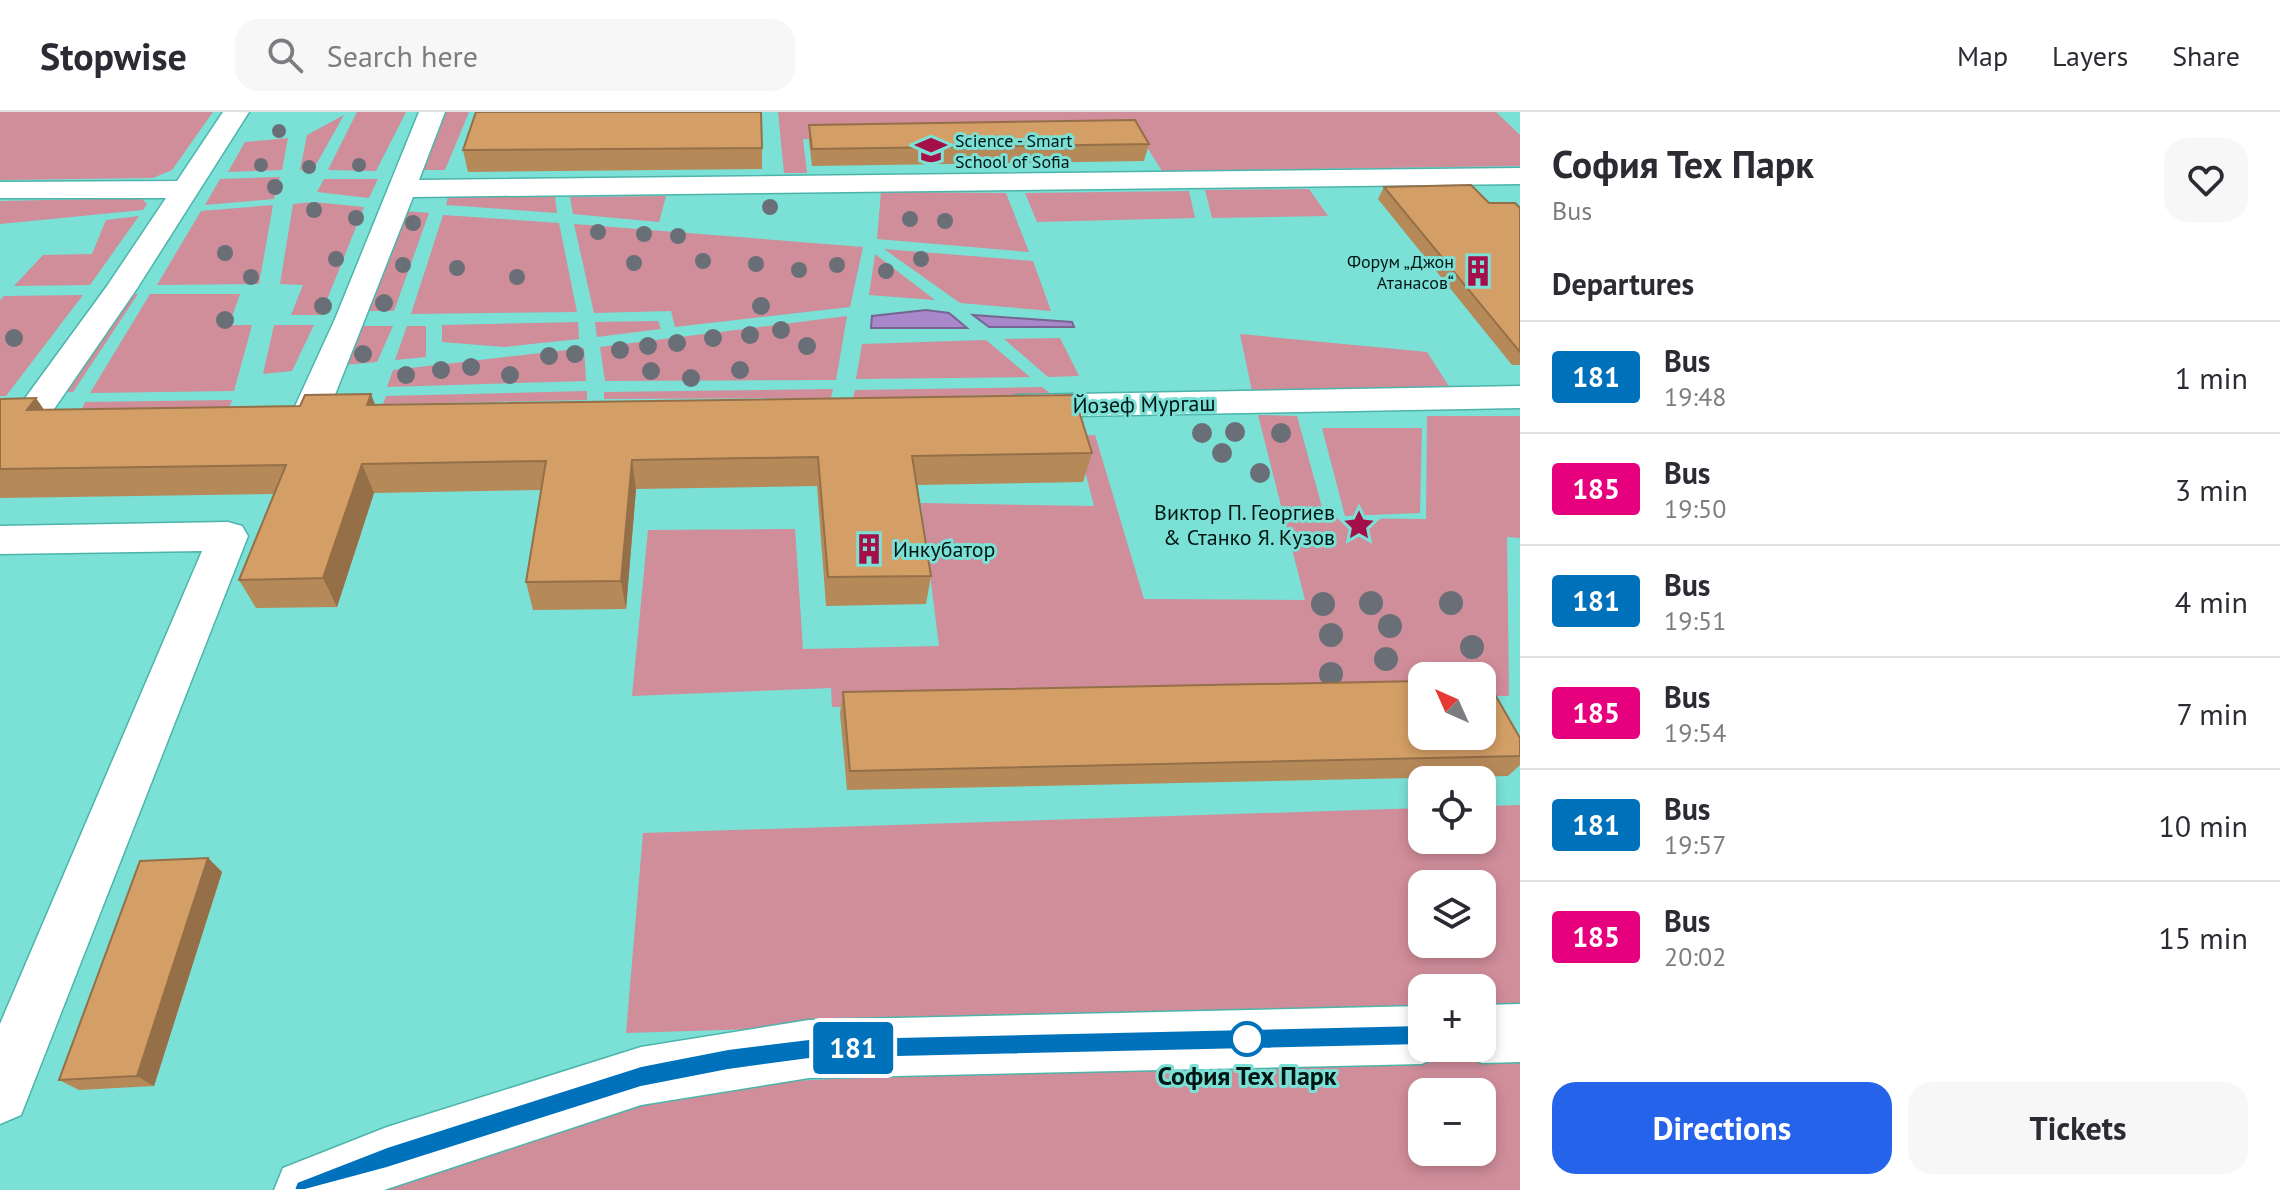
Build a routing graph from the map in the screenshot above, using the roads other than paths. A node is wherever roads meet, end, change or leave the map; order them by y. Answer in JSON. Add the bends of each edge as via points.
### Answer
{"nodes":[{"id":1,"x":236,"y":112,"type":"edge"},
{"id":2,"x":432,"y":112,"type":"edge"},
{"id":3,"x":1520,"y":176,"type":"edge"},
{"id":4,"x":187,"y":189,"type":"junction"},
{"id":5,"x":401,"y":189,"type":"junction"},
{"id":6,"x":0,"y":190,"type":"edge"},
{"id":7,"x":1520,"y":397,"type":"edge"},
{"id":8,"x":978,"y":406,"type":"edge"},
{"id":9,"x":311,"y":415,"type":"edge"},
{"id":10,"x":30,"y":420,"type":"edge"},
{"id":11,"x":0,"y":540,"type":"edge"},
{"id":12,"x":1520,"y":1033,"type":"edge"},
{"id":13,"x":1496,"y":1034,"type":"edge"},
{"id":14,"x":1408,"y":1035,"type":"edge"},
{"id":15,"x":0,"y":1094,"type":"edge"},
{"id":16,"x":305,"y":1190,"type":"edge"}],
"edges":[{"from":1,"to":4,"type":"lane"},
{"from":2,"to":5,"type":"lane"},
{"from":3,"to":5,"type":"lane"},
{"from":4,"to":6,"type":"lane"},
{"from":4,"to":10,"type":"lane"},
{"from":5,"to":9,"type":"lane"},
{"from":7,"to":8,"type":"lane","name":"Йозеф Мургаш"},
{"from":11,"to":15,"type":"lane","via":[[228,536]]},
{"from":12,"to":13,"type":"lane"},
{"from":14,"to":16,"type":"lane","via":[[809,1049],[728,1060],[641,1076]]}]}
